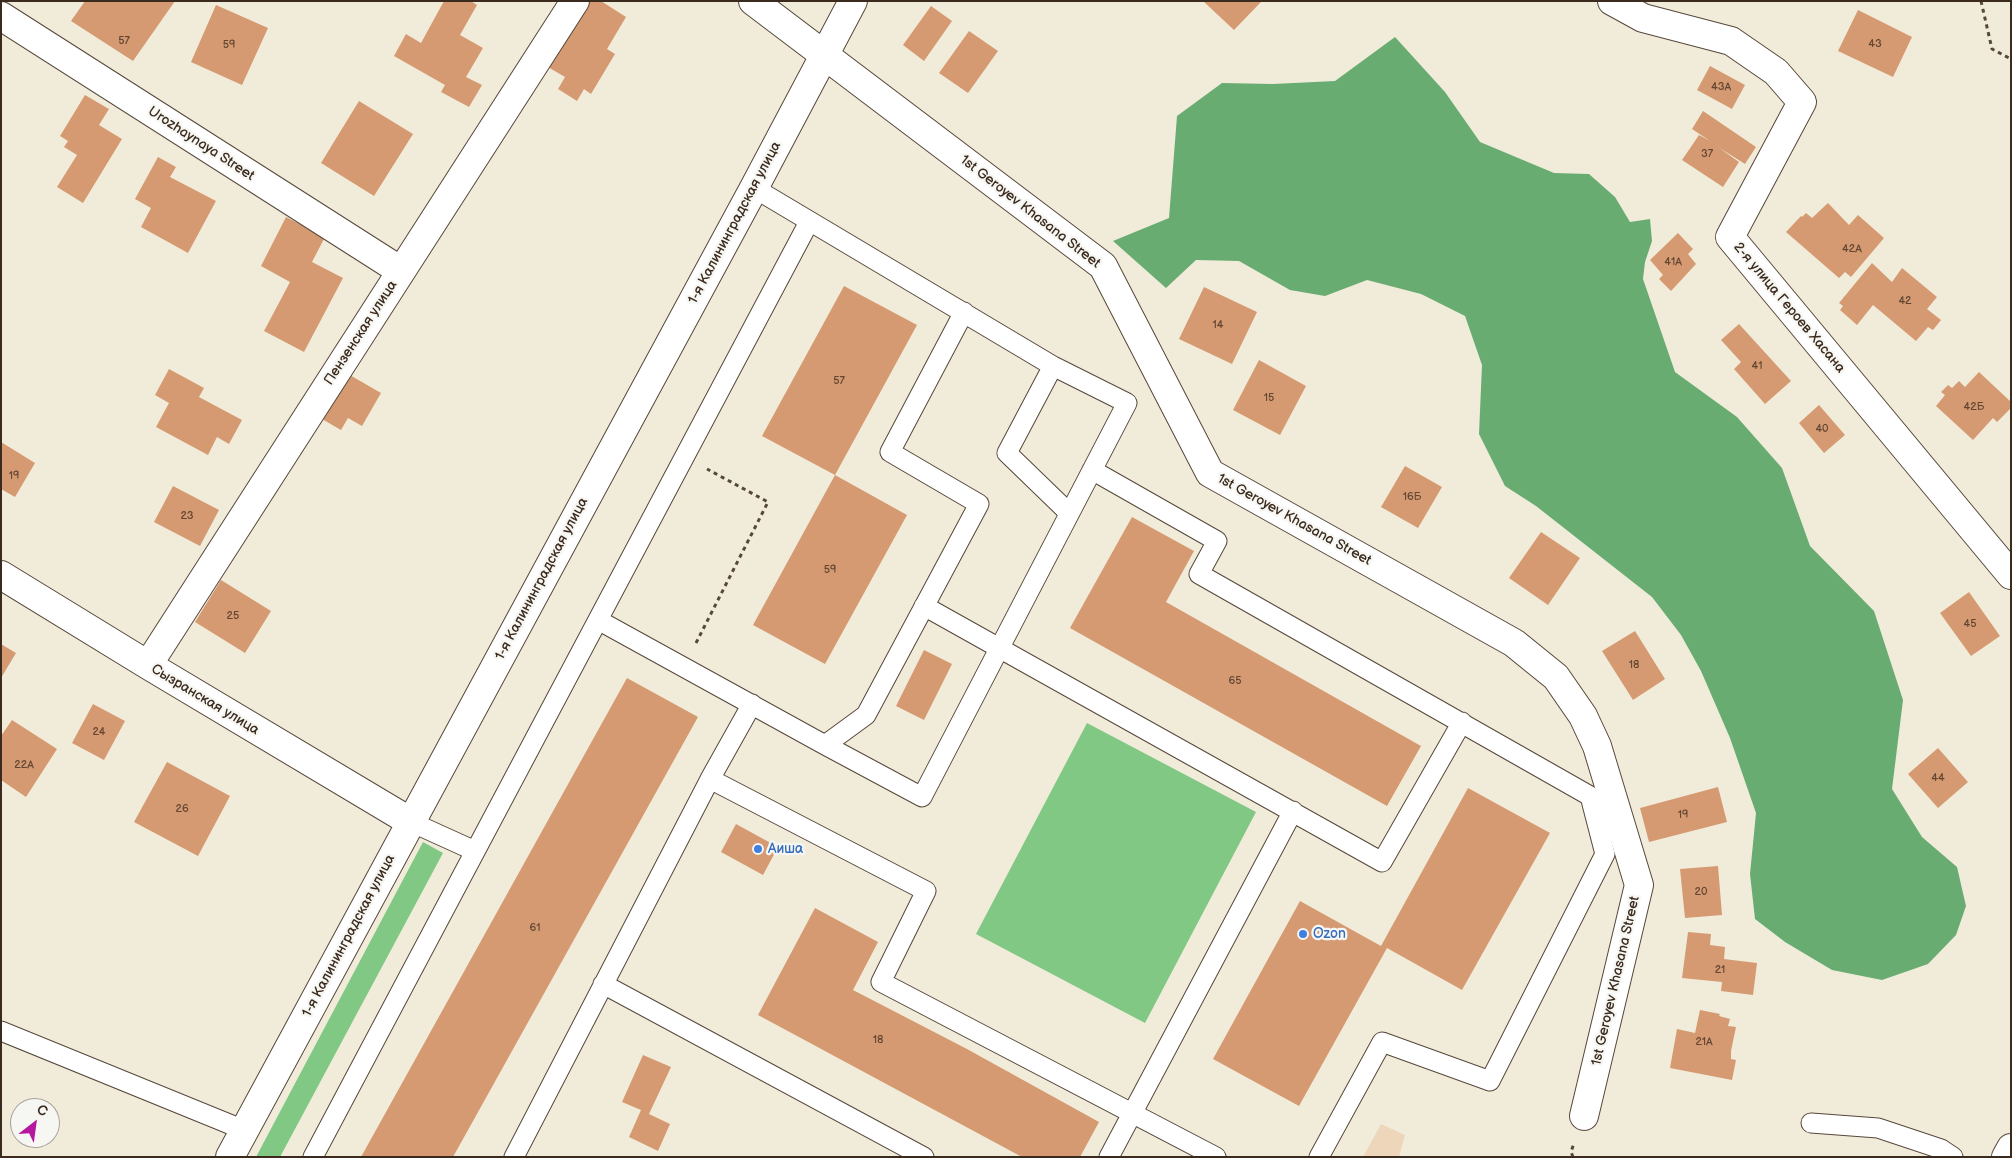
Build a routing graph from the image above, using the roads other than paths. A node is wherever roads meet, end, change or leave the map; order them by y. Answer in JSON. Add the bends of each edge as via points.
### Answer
{"nodes":[{"id":1,"x":575,"y":1,"type":"edge"},
{"id":2,"x":753,"y":1,"type":"edge"},
{"id":3,"x":853,"y":1,"type":"edge"},
{"id":4,"x":1612,"y":1,"type":"edge"},
{"id":5,"x":1,"y":16,"type":"edge"},
{"id":6,"x":825,"y":55,"type":"junction"},
{"id":7,"x":754,"y":188,"type":"junction"},
{"id":8,"x":809,"y":222,"type":"junction"},
{"id":9,"x":401,"y":271,"type":"junction"},
{"id":10,"x":964,"y":312,"type":"junction"},
{"id":11,"x":1053,"y":366,"type":"junction"},
{"id":12,"x":1092,"y":470,"type":"junction"},
{"id":13,"x":1070,"y":514,"type":"junction"},
{"id":14,"x":1,"y":575,"type":"edge"},
{"id":15,"x":2011,"y":575,"type":"edge"},
{"id":16,"x":924,"y":606,"type":"junction"},
{"id":17,"x":598,"y":620,"type":"junction"},
{"id":18,"x":999,"y":648,"type":"junction"},
{"id":19,"x":148,"y":665,"type":"junction"},
{"id":20,"x":752,"y":704,"type":"junction"},
{"id":21,"x":1462,"y":722,"type":"junction"},
{"id":22,"x":825,"y":746,"type":"junction"},
{"id":23,"x":710,"y":778,"type":"junction"},
{"id":24,"x":1293,"y":812,"type":"junction"},
{"id":25,"x":410,"y":822,"type":"junction"},
{"id":26,"x":475,"y":851,"type":"junction"},
{"id":27,"x":603,"y":984,"type":"junction"},
{"id":28,"x":1,"y":1031,"type":"edge"},
{"id":29,"x":1132,"y":1114,"type":"junction"},
{"id":30,"x":1584,"y":1116,"type":"dead end"},
{"id":31,"x":1812,"y":1123,"type":"dead end"},
{"id":32,"x":244,"y":1130,"type":"junction"},
{"id":33,"x":2011,"y":1148,"type":"edge"},
{"id":34,"x":230,"y":1157,"type":"edge"},
{"id":35,"x":313,"y":1157,"type":"edge"},
{"id":36,"x":514,"y":1157,"type":"edge"},
{"id":37,"x":924,"y":1157,"type":"edge"},
{"id":38,"x":1109,"y":1157,"type":"edge"},
{"id":39,"x":1216,"y":1157,"type":"edge"},
{"id":40,"x":1320,"y":1157,"type":"edge"},
{"id":41,"x":1953,"y":1157,"type":"edge"},
{"id":42,"x":2006,"y":1157,"type":"edge"}],
"edges":[{"from":1,"to":9,"type":"street","name":"Пензенская улица"},
{"from":2,"to":6,"type":"street","name":"1st Geroyev Khasana Street"},
{"from":3,"to":6,"type":"street","name":"1-я Калининградская улица"},
{"from":4,"to":15,"type":"street","name":"2-я улица Героев Хасана","via":[[1643,18],[1731,41],[1776,72],[1802,102],[1730,238]]},
{"from":5,"to":9,"type":"street","name":"Urozhaynaya Street"},
{"from":6,"to":7,"type":"street","name":"1-я Калининградская улица"},
{"from":6,"to":30,"type":"street","name":"1st Geroyev Khasana Street","via":[[1103,266],[1210,473],[1514,643],[1556,677],[1583,716],[1597,746],[1638,885]]},
{"from":7,"to":8,"type":"lane"},
{"from":7,"to":25,"type":"street","name":"1-я Калининградская улица"},
{"from":8,"to":10,"type":"lane"},
{"from":8,"to":17,"type":"lane"},
{"from":9,"to":19,"type":"street","name":"Пензенская улица"},
{"from":10,"to":11,"type":"lane"},
{"from":10,"to":16,"type":"lane","via":[[890,452],[979,504]]},
{"from":11,"to":12,"type":"lane","via":[[1127,403]]},
{"from":11,"to":13,"type":"lane","via":[[1007,453]]},
{"from":12,"to":13,"type":"lane"},
{"from":12,"to":21,"type":"lane","via":[[1217,541],[1199,574]]},
{"from":13,"to":18,"type":"lane"},
{"from":14,"to":19,"type":"street","name":"Сызранская улица"},
{"from":16,"to":18,"type":"lane"},
{"from":16,"to":22,"type":"lane","via":[[866,716]]},
{"from":17,"to":20,"type":"lane"},
{"from":17,"to":26,"type":"lane"},
{"from":18,"to":22,"type":"lane","via":[[922,797]]},
{"from":18,"to":24,"type":"lane"},
{"from":19,"to":25,"type":"street","name":"Сызранская улица"},
{"from":20,"to":22,"type":"lane"},
{"from":20,"to":23,"type":"lane"},
{"from":21,"to":24,"type":"lane","via":[[1382,862]]},
{"from":21,"to":40,"type":"lane","via":[[1590,796],[1605,854],[1490,1081],[1382,1042]]},
{"from":23,"to":27,"type":"lane"},
{"from":23,"to":29,"type":"lane","via":[[926,891],[881,982]]},
{"from":24,"to":29,"type":"lane"},
{"from":25,"to":26,"type":"lane"},
{"from":25,"to":32,"type":"street","name":"1-я Калининградская улица"},
{"from":26,"to":35,"type":"lane"},
{"from":27,"to":36,"type":"lane"},
{"from":27,"to":37,"type":"lane"},
{"from":28,"to":32,"type":"lane"},
{"from":29,"to":38,"type":"lane"},
{"from":29,"to":39,"type":"lane"},
{"from":31,"to":41,"type":"lane","via":[[1878,1128],[1940,1149]]},
{"from":32,"to":34,"type":"street","name":"1-я Калининградская улица"},
{"from":33,"to":42,"type":"street"}]}
